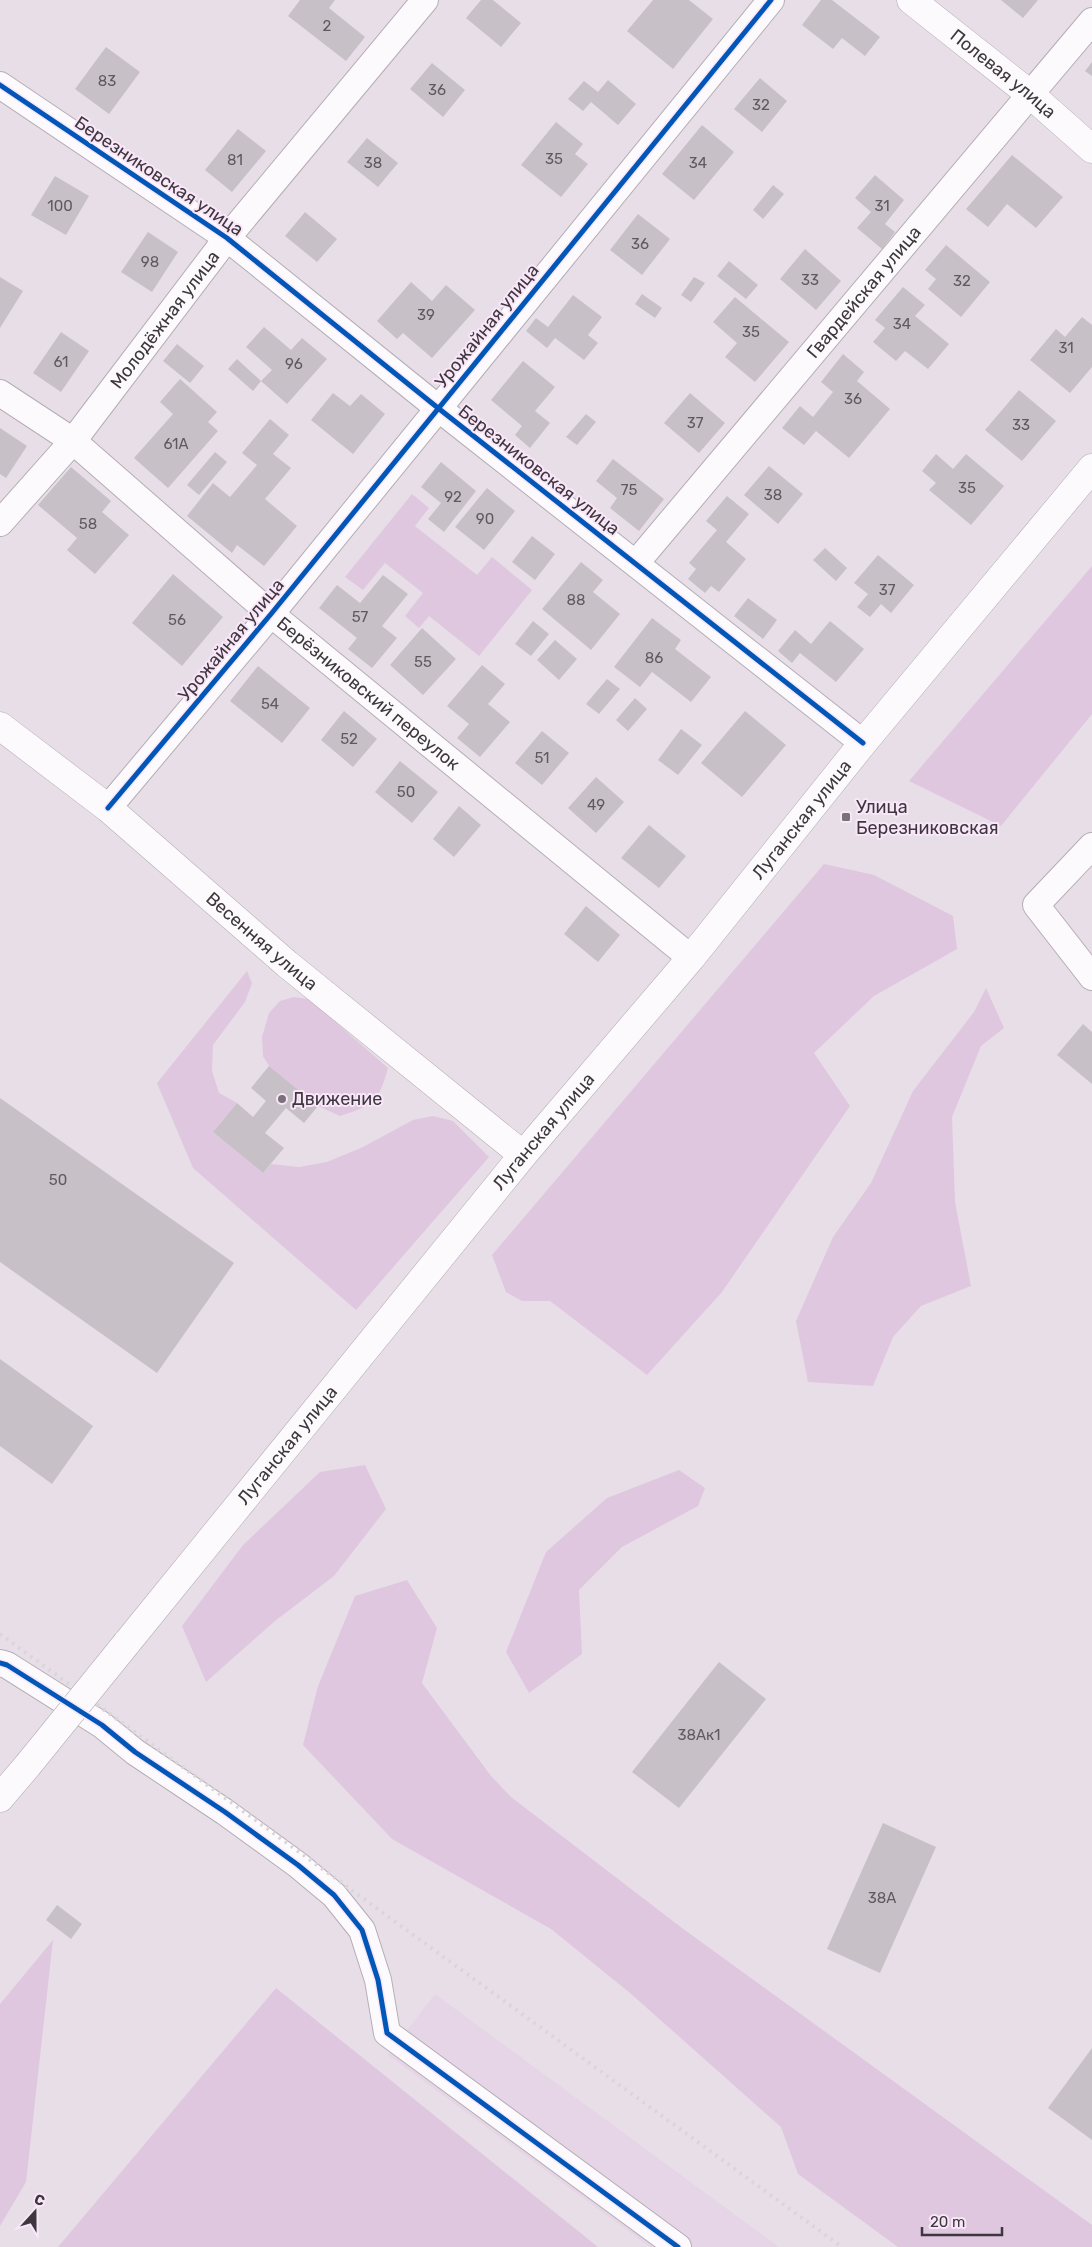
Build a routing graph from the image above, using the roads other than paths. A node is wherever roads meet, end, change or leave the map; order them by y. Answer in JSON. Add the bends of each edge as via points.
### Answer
{"nodes":[{"id":1,"x":425,"y":0,"type":"edge"},
{"id":2,"x":771,"y":0,"type":"edge"},
{"id":3,"x":911,"y":0,"type":"edge"},
{"id":4,"x":1092,"y":21,"type":"edge"},
{"id":5,"x":0,"y":85,"type":"edge"},
{"id":6,"x":1031,"y":96,"type":"junction"},
{"id":7,"x":1092,"y":148,"type":"edge"},
{"id":8,"x":227,"y":238,"type":"junction"},
{"id":9,"x":0,"y":393,"type":"edge"},
{"id":10,"x":438,"y":408,"type":"junction"},
{"id":11,"x":73,"y":441,"type":"junction"},
{"id":12,"x":1092,"y":468,"type":"edge"},
{"id":13,"x":0,"y":523,"type":"edge"},
{"id":14,"x":636,"y":563,"type":"junction"},
{"id":15,"x":271,"y":614,"type":"junction"},
{"id":16,"x":0,"y":726,"type":"edge"},
{"id":17,"x":863,"y":742,"type":"junction"},
{"id":18,"x":108,"y":808,"type":"junction"},
{"id":19,"x":1092,"y":846,"type":"edge"},
{"id":20,"x":691,"y":958,"type":"junction"},
{"id":21,"x":1092,"y":977,"type":"edge"},
{"id":22,"x":523,"y":1155,"type":"junction"},
{"id":23,"x":0,"y":1663,"type":"edge"},
{"id":24,"x":0,"y":1798,"type":"edge"},
{"id":25,"x":678,"y":2247,"type":"edge"}],
"edges":[{"from":1,"to":8,"type":"street","name":"Молодёжная улица"},
{"from":2,"to":10,"type":"street","name":"Урожайная улица"},
{"from":3,"to":6,"type":"main road","name":"Полевая улица"},
{"from":4,"to":6,"type":"street","name":"Гвардейская улица"},
{"from":5,"to":8,"type":"street","name":"Березниковская улица"},
{"from":6,"to":7,"type":"main road","name":"Полевая улица"},
{"from":6,"to":14,"type":"street","name":"Гвардейская улица"},
{"from":8,"to":10,"type":"street","name":"Березниковская улица"},
{"from":8,"to":11,"type":"street","name":"Молодёжная улица"},
{"from":9,"to":11,"type":"street","name":"Берёзниковский переулок"},
{"from":10,"to":14,"type":"street","name":"Березниковская улица"},
{"from":10,"to":15,"type":"street","name":"Урожайная улица"},
{"from":11,"to":13,"type":"street","name":"Молодёжная улица"},
{"from":11,"to":15,"type":"street","name":"Берёзниковский переулок"},
{"from":12,"to":17,"type":"main road","name":"Луганская улица"},
{"from":14,"to":17,"type":"street","name":"Березниковская улица"},
{"from":15,"to":18,"type":"street","name":"Урожайная улица"},
{"from":15,"to":20,"type":"street","name":"Берёзниковский переулок"},
{"from":16,"to":18,"type":"main road","name":"Весенняя улица"},
{"from":17,"to":20,"type":"main road","name":"Луганская улица"},
{"from":18,"to":22,"type":"main road","name":"Весенняя улица","via":[[287,964]]},
{"from":19,"to":21,"type":"street","via":[[1036,905]]},
{"from":20,"to":22,"type":"main road","name":"Луганская улица"},
{"from":22,"to":24,"type":"main road","name":"Луганская улица","bridge":true},
{"from":23,"to":25,"type":"street","via":[[102,1725],[135,1752],[291,1860],[334,1895],[362,1930],[378,1980],[387,2033]]}]}
